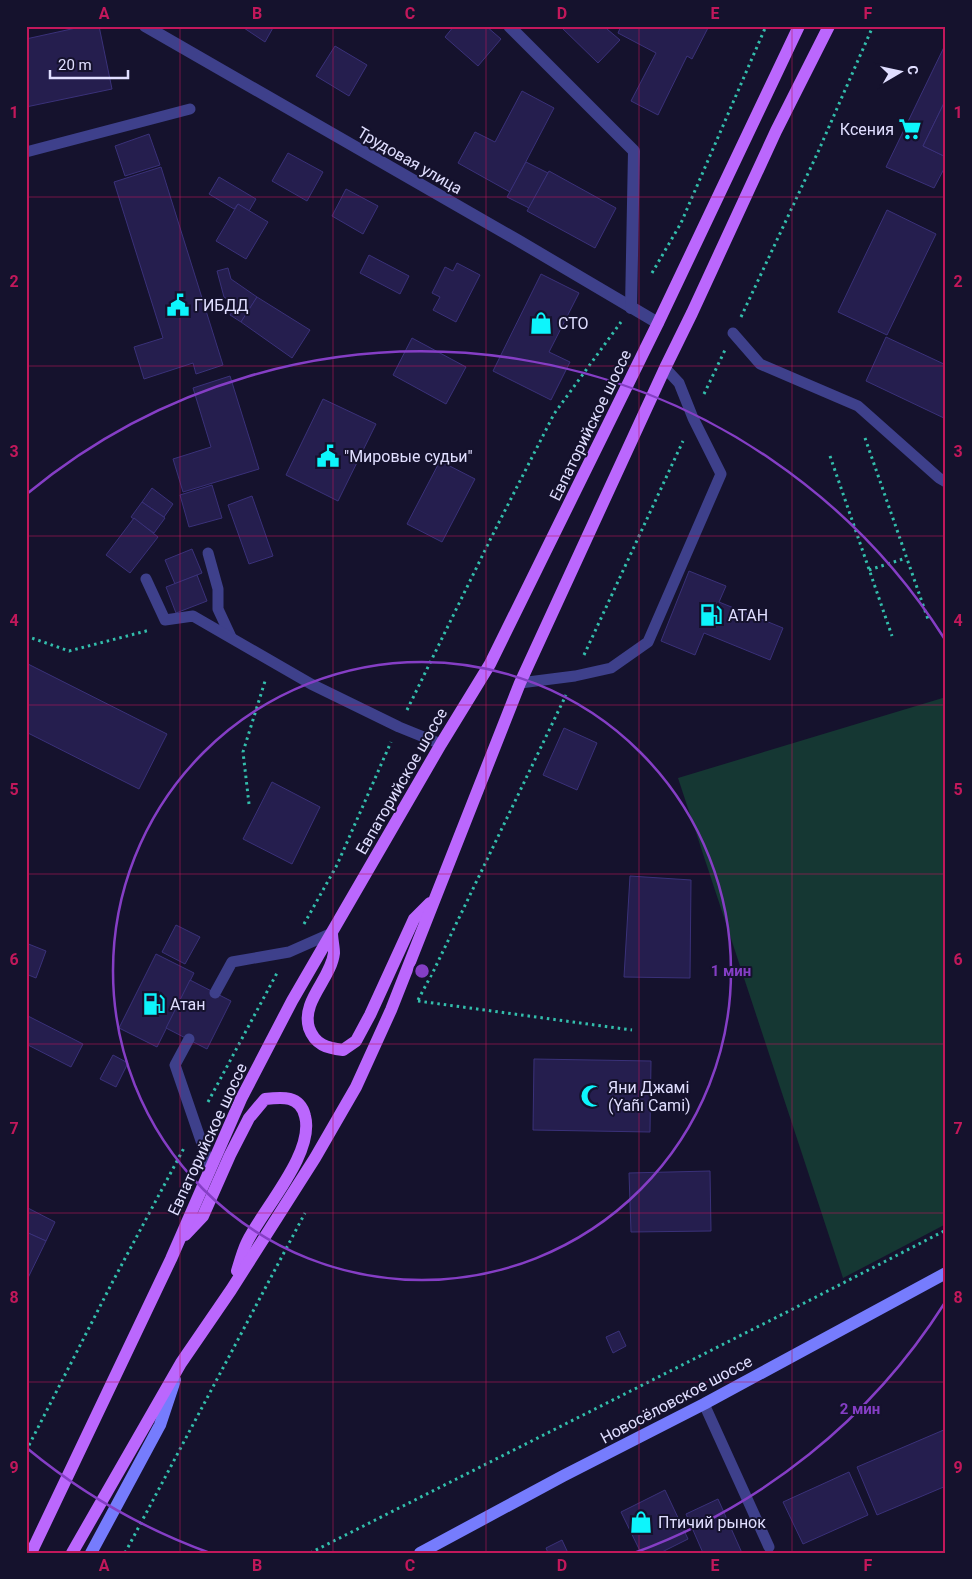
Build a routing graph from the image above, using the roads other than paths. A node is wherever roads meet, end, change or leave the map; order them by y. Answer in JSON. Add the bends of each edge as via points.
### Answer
{"nodes":[{"id":1,"x":146,"y":26,"type":"edge"},
{"id":2,"x":509,"y":26,"type":"edge"},
{"id":3,"x":799,"y":26,"type":"edge"},
{"id":4,"x":829,"y":26,"type":"edge"},
{"id":5,"x":190,"y":110,"type":"dead end"},
{"id":6,"x":26,"y":152,"type":"edge"},
{"id":7,"x":631,"y":308,"type":"junction"},
{"id":8,"x":658,"y":324,"type":"junction"},
{"id":9,"x":733,"y":334,"type":"road end"},
{"id":10,"x":664,"y":368,"type":"junction"},
{"id":11,"x":946,"y":482,"type":"edge"},
{"id":12,"x":208,"y":553,"type":"dead end"},
{"id":13,"x":146,"y":579,"type":"dead end"},
{"id":14,"x":231,"y":637,"type":"junction"},
{"id":15,"x":520,"y":683,"type":"junction"},
{"id":16,"x":441,"y":744,"type":"junction"},
{"id":17,"x":435,"y":897,"type":"junction"},
{"id":18,"x":332,"y":933,"type":"junction"},
{"id":19,"x":215,"y":993,"type":"dead end"},
{"id":20,"x":189,"y":1039,"type":"dead end"},
{"id":21,"x":210,"y":1166,"type":"junction"},
{"id":22,"x":179,"y":1242,"type":"junction"},
{"id":23,"x":946,"y":1273,"type":"edge"},
{"id":24,"x":231,"y":1290,"type":"junction"},
{"id":25,"x":181,"y":1363,"type":"junction"},
{"id":26,"x":704,"y":1404,"type":"junction"},
{"id":27,"x":769,"y":1547,"type":"dead end"},
{"id":28,"x":31,"y":1553,"type":"edge"},
{"id":29,"x":72,"y":1553,"type":"edge"},
{"id":30,"x":91,"y":1553,"type":"edge"},
{"id":31,"x":420,"y":1553,"type":"edge"}],
"edges":[{"from":1,"to":7,"type":"street","name":"Трудовая улица"},
{"from":2,"to":7,"type":"street","via":[[634,151]]},
{"from":3,"to":8,"type":"main road","name":"Евпаторийское шоссе"},
{"from":4,"to":10,"type":"main road","via":[[776,130]]},
{"from":5,"to":6,"type":"lane"},
{"from":7,"to":8,"type":"street","name":"Трудовая улица"},
{"from":8,"to":16,"type":"main road","name":"Евпаторийское шоссе","via":[[490,664]]},
{"from":9,"to":11,"type":"lane","via":[[760,364],[858,406]]},
{"from":10,"to":15,"type":"main road"},
{"from":10,"to":15,"type":"lane","via":[[679,383],[721,474],[648,642],[611,668]]},
{"from":12,"to":14,"type":"lane","via":[[218,589],[218,609]]},
{"from":13,"to":14,"type":"lane","via":[[165,620],[193,616]]},
{"from":14,"to":16,"type":"lane","via":[[311,684]]},
{"from":15,"to":17,"type":"main road"},
{"from":16,"to":18,"type":"main road","name":"Евпаторийское шоссе"},
{"from":17,"to":18,"type":"main road","via":[[414,919],[356,1041],[343,1050],[327,1048],[316,1040],[307,1020],[310,1004],[334,953]]},
{"from":17,"to":24,"type":"main road","via":[[391,1010],[356,1086],[315,1158]]},
{"from":18,"to":19,"type":"lane","via":[[288,952],[232,962]]},
{"from":18,"to":21,"type":"main road","name":"Евпаторийское шоссе","via":[[292,1000]]},
{"from":20,"to":21,"type":"lane","via":[[175,1065]]},
{"from":21,"to":22,"type":"main road","name":"Евпаторийское шоссе"},
{"from":22,"to":24,"type":"main road","via":[[203,1216],[249,1118],[265,1099],[293,1099],[303,1109],[307,1132],[282,1187],[247,1242]]},
{"from":22,"to":28,"type":"main road","name":"Евпаторийское шоссе"},
{"from":23,"to":26,"type":"main road","name":"Новосёловское шоссе"},
{"from":24,"to":25,"type":"main road"},
{"from":25,"to":29,"type":"main road"},
{"from":25,"to":30,"type":"main road","via":[[160,1425]]},
{"from":26,"to":27,"type":"lane"},
{"from":26,"to":31,"type":"main road","name":"Новосёловское шоссе"}]}
